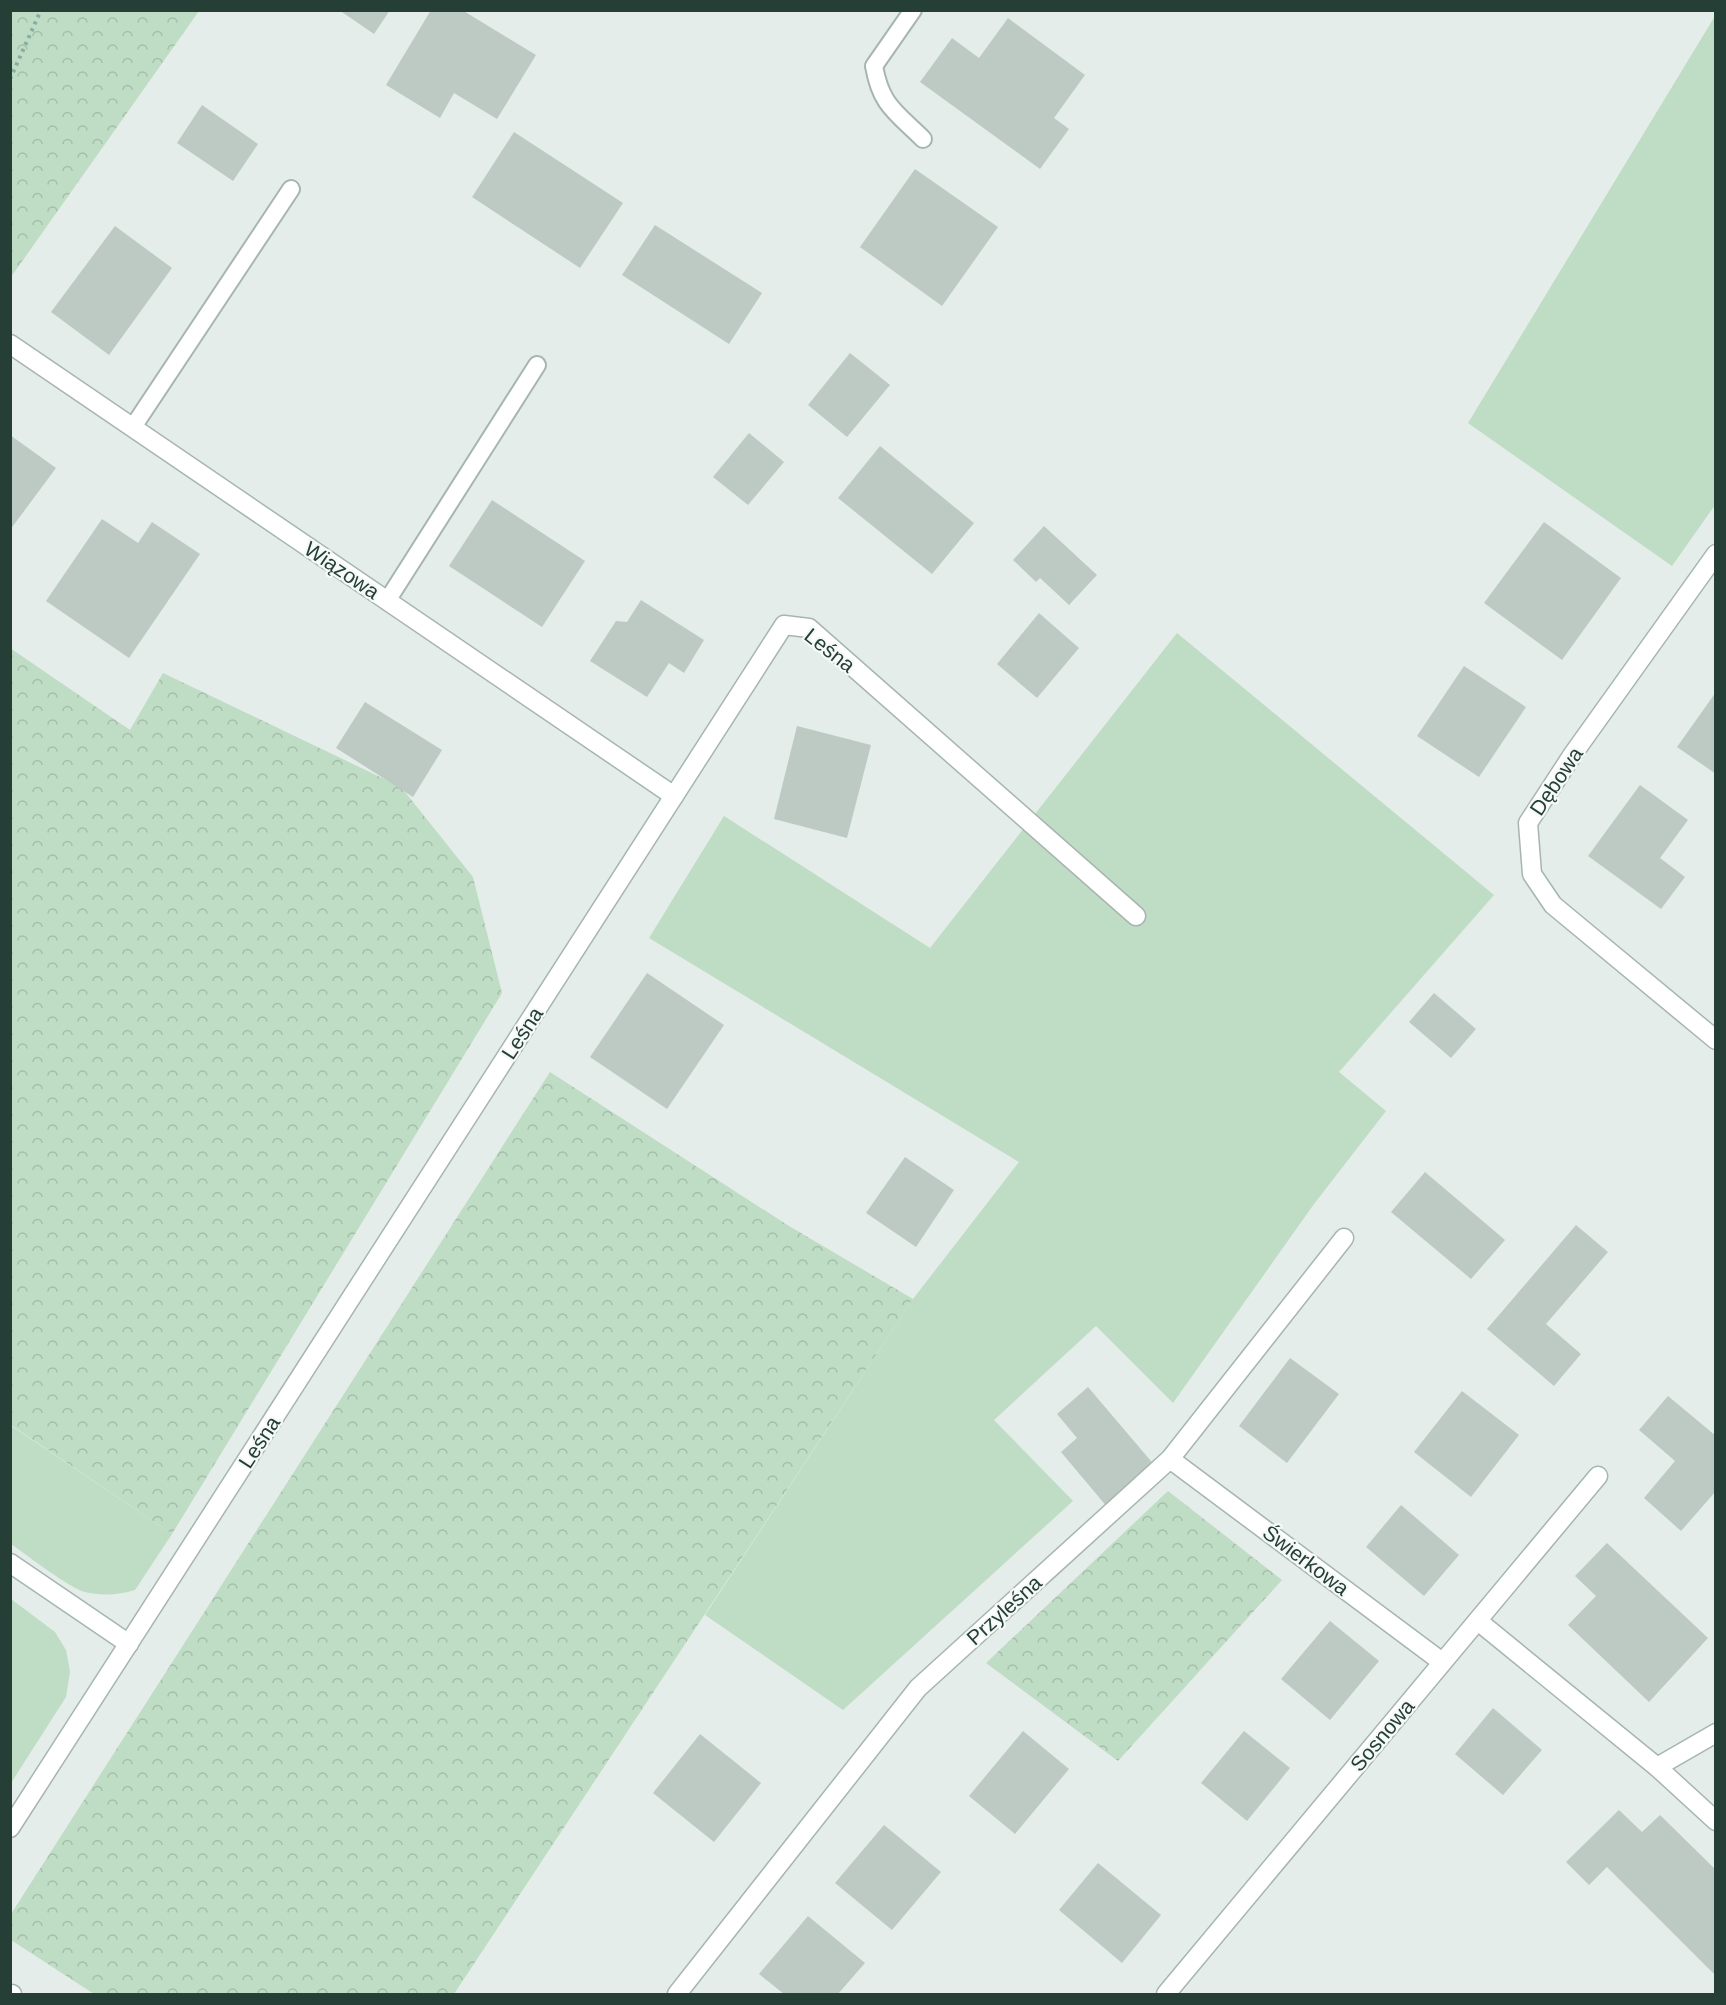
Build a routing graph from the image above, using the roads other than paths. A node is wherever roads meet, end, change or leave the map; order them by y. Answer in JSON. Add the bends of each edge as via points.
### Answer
{"nodes":[{"id":1,"x":913,"y":10,"type":"edge"},
{"id":2,"x":923,"y":139,"type":"dead end"},
{"id":3,"x":291,"y":189,"type":"dead end"},
{"id":4,"x":10,"y":344,"type":"edge"},
{"id":5,"x":537,"y":365,"type":"dead end"},
{"id":6,"x":133,"y":427,"type":"junction"},
{"id":7,"x":1716,"y":554,"type":"edge"},
{"id":8,"x":387,"y":601,"type":"junction"},
{"id":9,"x":674,"y":796,"type":"junction"},
{"id":10,"x":1136,"y":916,"type":"dead end"},
{"id":11,"x":1716,"y":1040,"type":"edge"},
{"id":12,"x":1344,"y":1238,"type":"dead end"},
{"id":13,"x":1170,"y":1459,"type":"junction"},
{"id":14,"x":1598,"y":1476,"type":"dead end"},
{"id":15,"x":10,"y":1563,"type":"edge"},
{"id":16,"x":1478,"y":1621,"type":"junction"},
{"id":17,"x":129,"y":1644,"type":"junction"},
{"id":18,"x":1442,"y":1662,"type":"junction"},
{"id":19,"x":1716,"y":1733,"type":"edge"},
{"id":20,"x":1657,"y":1767,"type":"junction"},
{"id":21,"x":1716,"y":1821,"type":"edge"},
{"id":22,"x":10,"y":1828,"type":"edge"},
{"id":23,"x":677,"y":1995,"type":"edge"},
{"id":24,"x":1166,"y":1995,"type":"edge"}],
"edges":[{"from":1,"to":2,"type":"lane","via":[[874,66],[885,102]]},
{"from":3,"to":6,"type":"lane"},
{"from":4,"to":6,"type":"street","name":"Wiązowa"},
{"from":5,"to":8,"type":"lane"},
{"from":6,"to":8,"type":"street","name":"Wiązowa"},
{"from":7,"to":11,"type":"street","name":"Dębowa","via":[[1528,823],[1532,874],[1553,905]]},
{"from":8,"to":9,"type":"street","name":"Wiązowa"},
{"from":9,"to":10,"type":"street","name":"Leśna","via":[[784,625],[809,628]]},
{"from":9,"to":17,"type":"street","name":"Leśna"},
{"from":12,"to":13,"type":"street","name":"Przyleśna"},
{"from":13,"to":18,"type":"street","name":"Świerkowa"},
{"from":13,"to":23,"type":"street","name":"Przyleśna","via":[[918,1688]]},
{"from":14,"to":16,"type":"street","name":"Sosnowa"},
{"from":15,"to":17,"type":"street"},
{"from":16,"to":18,"type":"street","name":"Sosnowa"},
{"from":16,"to":20,"type":"street"},
{"from":17,"to":22,"type":"street","name":"Leśna"},
{"from":18,"to":24,"type":"street","name":"Sosnowa"},
{"from":19,"to":20,"type":"street"},
{"from":20,"to":21,"type":"street"}]}
